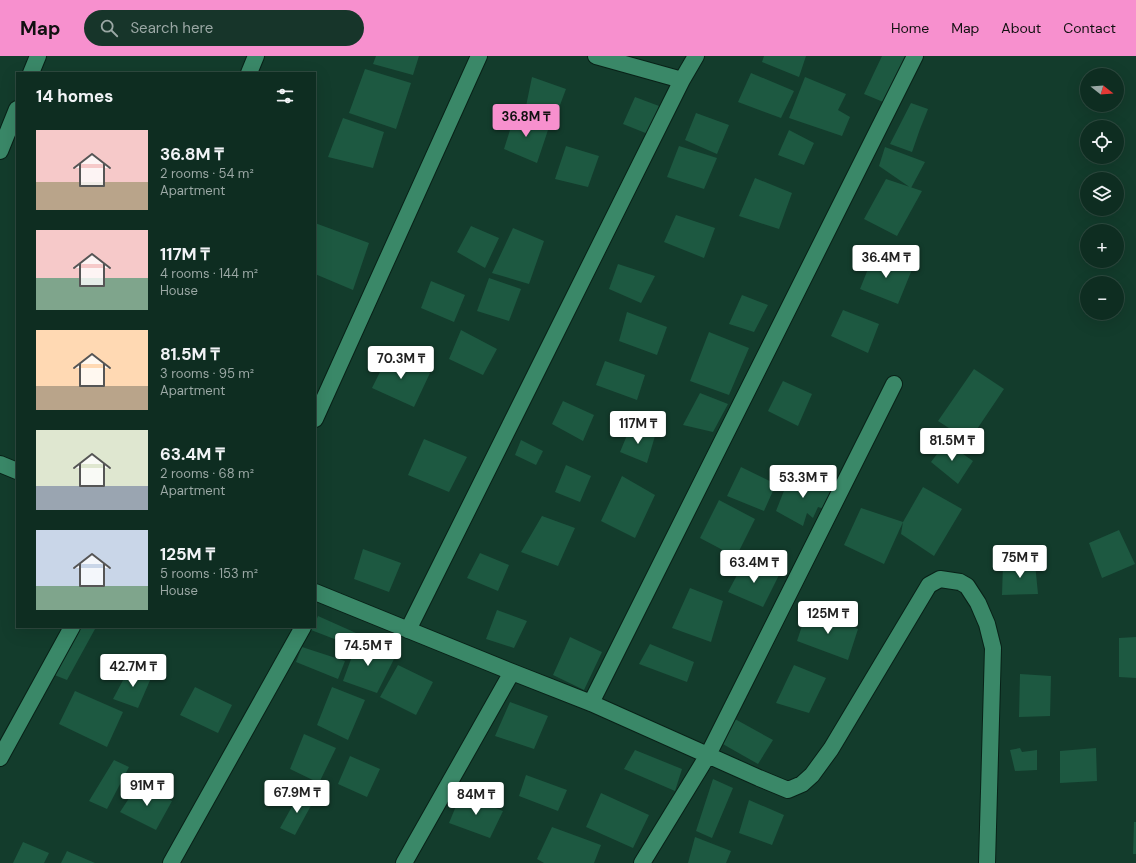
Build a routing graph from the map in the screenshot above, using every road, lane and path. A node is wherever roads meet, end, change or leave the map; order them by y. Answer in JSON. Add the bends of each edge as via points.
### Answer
{"nodes":[{"id":1,"x":38,"y":56,"type":"edge"},
{"id":2,"x":256,"y":56,"type":"edge"},
{"id":3,"x":479,"y":56,"type":"edge"},
{"id":4,"x":596,"y":56,"type":"edge"},
{"id":5,"x":696,"y":56,"type":"edge"},
{"id":6,"x":915,"y":56,"type":"edge"},
{"id":7,"x":31,"y":72,"type":"edge"},
{"id":8,"x":249,"y":72,"type":"edge"},
{"id":9,"x":682,"y":80,"type":"junction"},
{"id":10,"x":16,"y":111,"type":"edge"},
{"id":11,"x":0,"y":151,"type":"edge"},
{"id":12,"x":894,"y":384,"type":"dead end"},
{"id":13,"x":316,"y":417,"type":"edge"},
{"id":14,"x":0,"y":464,"type":"edge"},
{"id":15,"x":16,"y":471,"type":"edge"},
{"id":16,"x":317,"y":598,"type":"edge"},
{"id":17,"x":71,"y":628,"type":"edge"},
{"id":18,"x":302,"y":628,"type":"edge"},
{"id":19,"x":408,"y":630,"type":"junction"},
{"id":20,"x":512,"y":672,"type":"junction"},
{"id":21,"x":591,"y":703,"type":"junction"},
{"id":22,"x":708,"y":755,"type":"junction"},
{"id":23,"x":0,"y":758,"type":"edge"},
{"id":24,"x":171,"y":863,"type":"edge"},
{"id":25,"x":404,"y":863,"type":"edge"},
{"id":26,"x":642,"y":863,"type":"edge"},
{"id":27,"x":987,"y":863,"type":"edge"}],
"edges":[{"from":1,"to":7,"type":"street"},
{"from":2,"to":8,"type":"street"},
{"from":3,"to":13,"type":"street"},
{"from":4,"to":9,"type":"street"},
{"from":5,"to":9,"type":"street"},
{"from":6,"to":21,"type":"street"},
{"from":9,"to":19,"type":"street"},
{"from":10,"to":11,"type":"street"},
{"from":12,"to":22,"type":"street"},
{"from":14,"to":15,"type":"street"},
{"from":16,"to":19,"type":"street"},
{"from":17,"to":23,"type":"street"},
{"from":18,"to":24,"type":"street"},
{"from":19,"to":20,"type":"street"},
{"from":20,"to":21,"type":"street"},
{"from":20,"to":25,"type":"street"},
{"from":21,"to":22,"type":"street"},
{"from":22,"to":26,"type":"street"},
{"from":22,"to":27,"type":"street","via":[[788,790],[802,784],[831,749],[929,585],[940,579],[960,582],[967,586],[978,603],[993,648]]}]}
